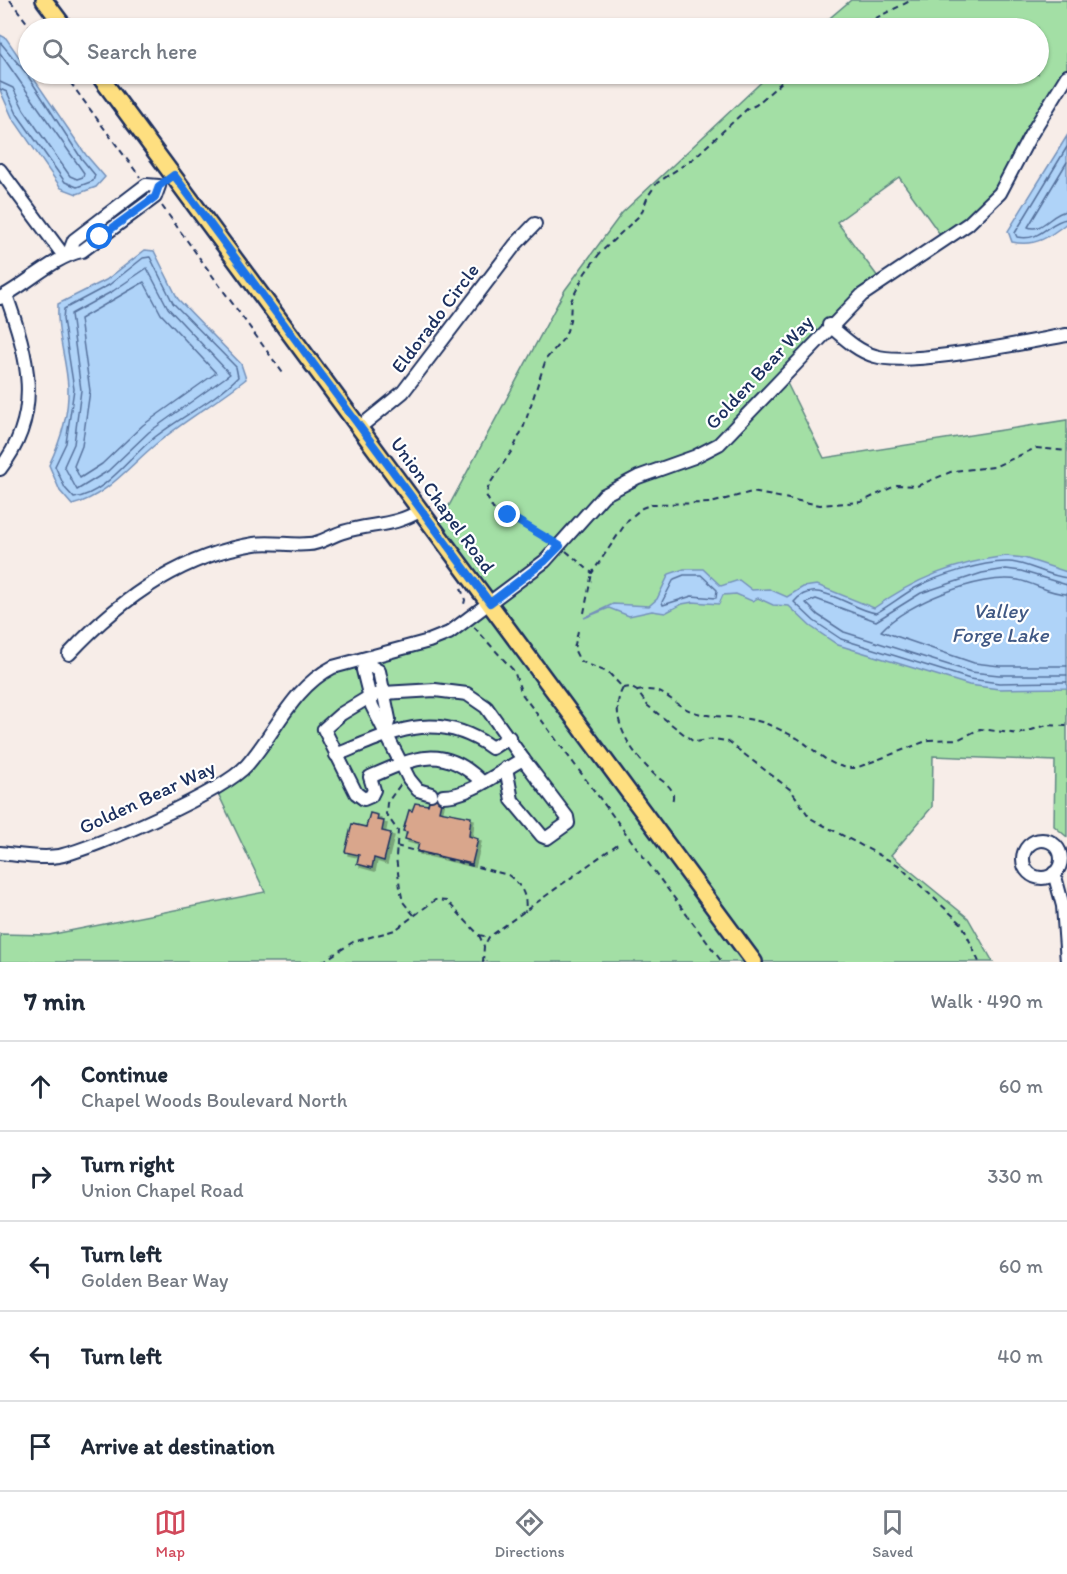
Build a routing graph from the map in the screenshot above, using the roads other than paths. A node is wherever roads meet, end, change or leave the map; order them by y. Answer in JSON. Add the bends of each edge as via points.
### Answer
{"nodes":[{"id":1,"x":44,"y":0,"type":"edge"},
{"id":2,"x":58,"y":18,"type":"edge"},
{"id":3,"x":1067,"y":76,"type":"edge"},
{"id":4,"x":106,"y":84,"type":"edge"},
{"id":5,"x":0,"y":170,"type":"edge"},
{"id":6,"x":174,"y":175,"type":"junction"},
{"id":7,"x":535,"y":224,"type":"dead end"},
{"id":8,"x":67,"y":255,"type":"junction"},
{"id":9,"x":3,"y":297,"type":"edge"},
{"id":10,"x":829,"y":326,"type":"junction"},
{"id":11,"x":1067,"y":336,"type":"edge"},
{"id":12,"x":360,"y":428,"type":"junction"},
{"id":13,"x":0,"y":469,"type":"edge"},
{"id":14,"x":421,"y":510,"type":"junction"},
{"id":15,"x":490,"y":603,"type":"junction"},
{"id":16,"x":69,"y":654,"type":"dead end"},
{"id":17,"x":369,"y":661,"type":"junction"},
{"id":18,"x":382,"y":693,"type":"junction"},
{"id":19,"x":369,"y":697,"type":"junction"},
{"id":20,"x":387,"y":732,"type":"junction"},
{"id":21,"x":509,"y":737,"type":"junction"},
{"id":22,"x":336,"y":755,"type":"junction"},
{"id":23,"x":523,"y":759,"type":"junction"},
{"id":24,"x":401,"y":763,"type":"junction"},
{"id":25,"x":506,"y":768,"type":"junction"},
{"id":26,"x":370,"y":777,"type":"junction"},
{"id":27,"x":482,"y":782,"type":"junction"},
{"id":28,"x":351,"y":785,"type":"junction"},
{"id":29,"x":0,"y":853,"type":"edge"},
{"id":30,"x":1054,"y":873,"type":"dead end"},
{"id":31,"x":754,"y":962,"type":"edge"},
{"id":32,"x":1067,"y":962,"type":"edge"}],
"edges":[{"from":1,"to":2,"type":"main road"},
{"from":3,"to":10,"type":"street","name":"Golden Bear Way","via":[[1000,193],[968,224],[862,295]]},
{"from":4,"to":6,"type":"main road","name":"Union Chapel Road"},
{"from":5,"to":8,"type":"street"},
{"from":6,"to":8,"type":"street","via":[[82,251]]},
{"from":6,"to":12,"type":"main road","name":"Union Chapel Road"},
{"from":7,"to":12,"type":"street","name":"Eldorado Circle","via":[[403,392]]},
{"from":8,"to":9,"type":"street"},
{"from":9,"to":13,"type":"street","via":[[22,340],[29,383],[22,428]]},
{"from":10,"to":11,"type":"street","via":[[852,345],[876,357],[910,359]]},
{"from":10,"to":15,"type":"street","name":"Golden Bear Way","via":[[718,444],[604,495],[545,561]]},
{"from":12,"to":14,"type":"main road","name":"Union Chapel Road"},
{"from":14,"to":15,"type":"main road","name":"Union Chapel Road"},
{"from":14,"to":16,"type":"street","via":[[403,521],[342,532],[310,544],[256,543],[206,556],[132,596]]},
{"from":15,"to":17,"type":"street","name":"Golden Bear Way","via":[[429,641]]},
{"from":15,"to":31,"type":"main road","name":"Union Chapel Road"},
{"from":17,"to":18,"type":"street","via":[[379,671]]},
{"from":17,"to":19,"type":"street","via":[[363,670]]},
{"from":17,"to":29,"type":"street","name":"Golden Bear Way","via":[[333,667],[307,684],[248,764],[207,793],[64,854]]},
{"from":18,"to":19,"type":"street"},
{"from":18,"to":20,"type":"street","via":[[389,719]]},
{"from":18,"to":21,"type":"street","via":[[435,690],[468,694],[486,706]]},
{"from":19,"to":20,"type":"street"},
{"from":19,"to":22,"type":"street","via":[[324,729]]},
{"from":20,"to":21,"type":"street","via":[[411,726],[446,726],[492,748]]},
{"from":20,"to":22,"type":"street"},
{"from":20,"to":24,"type":"street"},
{"from":21,"to":23,"type":"street"},
{"from":22,"to":28,"type":"street"},
{"from":23,"to":25,"type":"street"},
{"from":23,"to":25,"type":"street","via":[[567,817],[568,823],[547,838],[512,800]]},
{"from":24,"to":26,"type":"street"},
{"from":24,"to":27,"type":"street","via":[[420,757],[444,759],[468,768]]},
{"from":24,"to":27,"type":"street","via":[[417,790],[437,795],[458,796]]},
{"from":25,"to":27,"type":"street"},
{"from":26,"to":28,"type":"street"},
{"from":26,"to":28,"type":"street","via":[[374,790],[364,799]]},
{"from":30,"to":32,"type":"street","via":[[1064,906]]}]}
